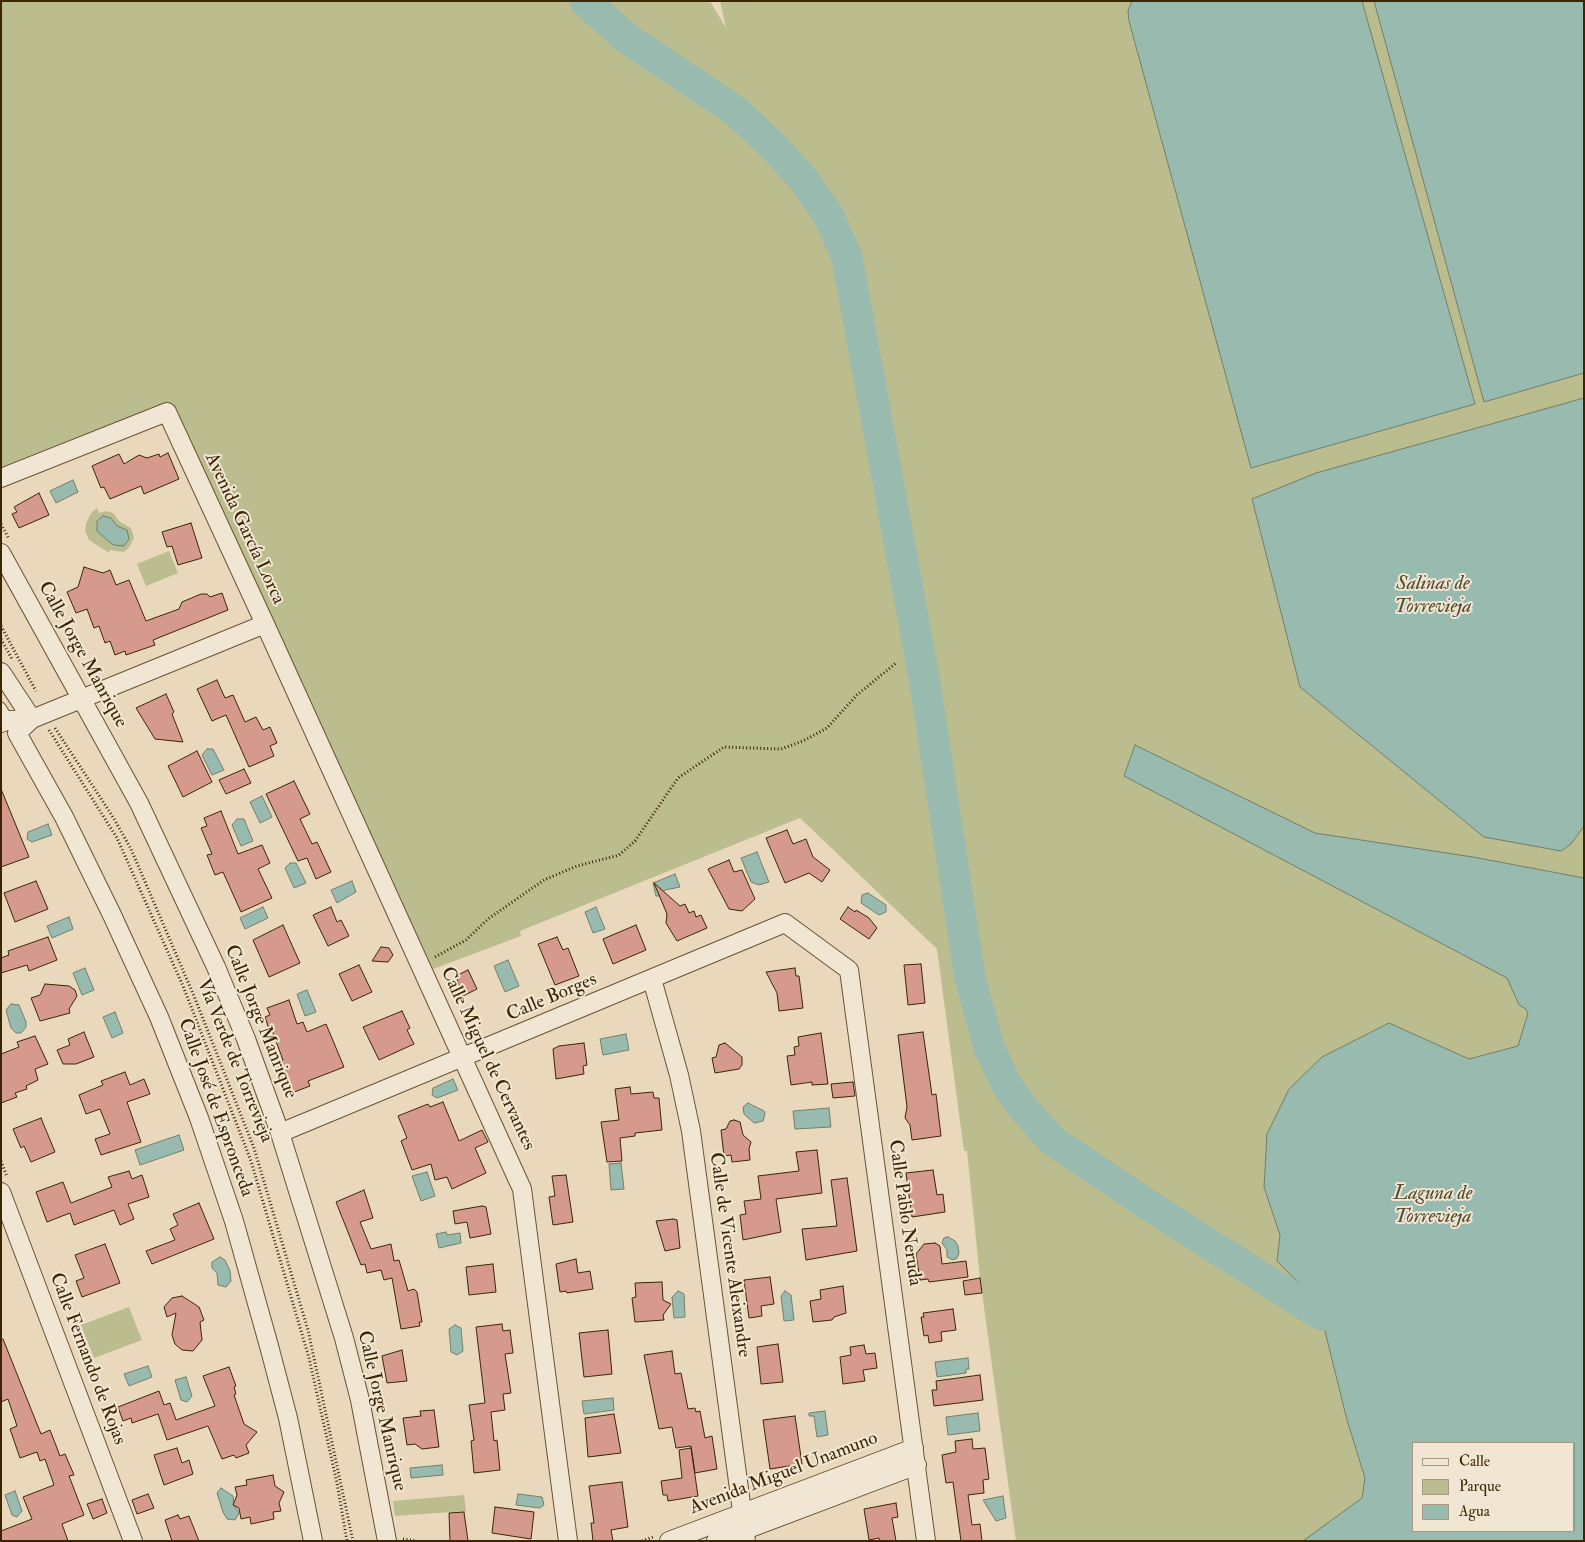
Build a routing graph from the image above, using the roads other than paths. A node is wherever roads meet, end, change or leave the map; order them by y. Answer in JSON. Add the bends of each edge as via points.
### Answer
{"nodes":[{"id":1,"x":1,"y":478,"type":"edge"},
{"id":2,"x":1,"y":553,"type":"edge"},
{"id":3,"x":265,"y":624,"type":"junction"},
{"id":4,"x":1,"y":672,"type":"edge"},
{"id":5,"x":82,"y":698,"type":"junction"},
{"id":6,"x":42,"y":719,"type":"junction"},
{"id":7,"x":6,"y":725,"type":"edge"},
{"id":8,"x":785,"y":923,"type":"joint"},
{"id":9,"x":652,"y":979,"type":"junction"},
{"id":10,"x":464,"y":1058,"type":"junction"},
{"id":11,"x":280,"y":1133,"type":"junction"},
{"id":12,"x":1,"y":1192,"type":"edge"},
{"id":13,"x":916,"y":1456,"type":"junction"},
{"id":14,"x":744,"y":1528,"type":"edge"},
{"id":15,"x":664,"y":1538,"type":"edge"},
{"id":16,"x":392,"y":1539,"type":"edge"},
{"id":17,"x":134,"y":1541,"type":"edge"},
{"id":18,"x":313,"y":1541,"type":"edge"},
{"id":19,"x":568,"y":1541,"type":"edge"},
{"id":20,"x":716,"y":1541,"type":"edge"},
{"id":21,"x":926,"y":1541,"type":"edge"}],
"edges":[{"from":1,"to":3,"type":"street","name":"Avenida García Lorca","via":[[167,412]]},
{"from":2,"to":5,"type":"street","name":"Calle Jorge Manrique"},
{"from":3,"to":5,"type":"street","name":"Avenida García Lorca"},
{"from":3,"to":10,"type":"street","name":"Calle Miguel de Cervantes"},
{"from":4,"to":6,"type":"street"},
{"from":5,"to":6,"type":"street","name":"Avenida García Lorca"},
{"from":5,"to":11,"type":"street","name":"Calle Jorge Manrique","via":[[139,803],[209,951]]},
{"from":6,"to":7,"type":"street","name":"Avenida García Lorca"},
{"from":7,"to":18,"type":"street","name":"Calle José de Espronceda","via":[[64,817],[158,1017],[199,1118],[234,1221],[269,1346],[288,1418]]},
{"from":8,"to":9,"type":"street","name":"Calle Borges"},
{"from":8,"to":13,"type":"street","name":"Calle Pablo Neruda","via":[[849,970]]},
{"from":9,"to":10,"type":"street","name":"Calle Borges"},
{"from":9,"to":14,"type":"street","name":"Calle de Vicente Aleixandre","via":[[680,1075],[691,1131]]},
{"from":10,"to":11,"type":"street","name":"Calle Borges"},
{"from":10,"to":19,"type":"street","name":"Calle Miguel de Cervantes","via":[[522,1189]]},
{"from":11,"to":16,"type":"street","name":"Calle Jorge Manrique","via":[[353,1373]]},
{"from":12,"to":17,"type":"street","name":"Calle Fernando de Rojas"},
{"from":13,"to":14,"type":"street","name":"Avenida Miguel Unamuno"},
{"from":13,"to":21,"type":"street","name":"Calle Pablo Neruda"},
{"from":14,"to":15,"type":"street","name":"Avenida Miguel Unamuno"},
{"from":14,"to":20,"type":"street","name":"Avenida Miguel Unamuno"}]}
